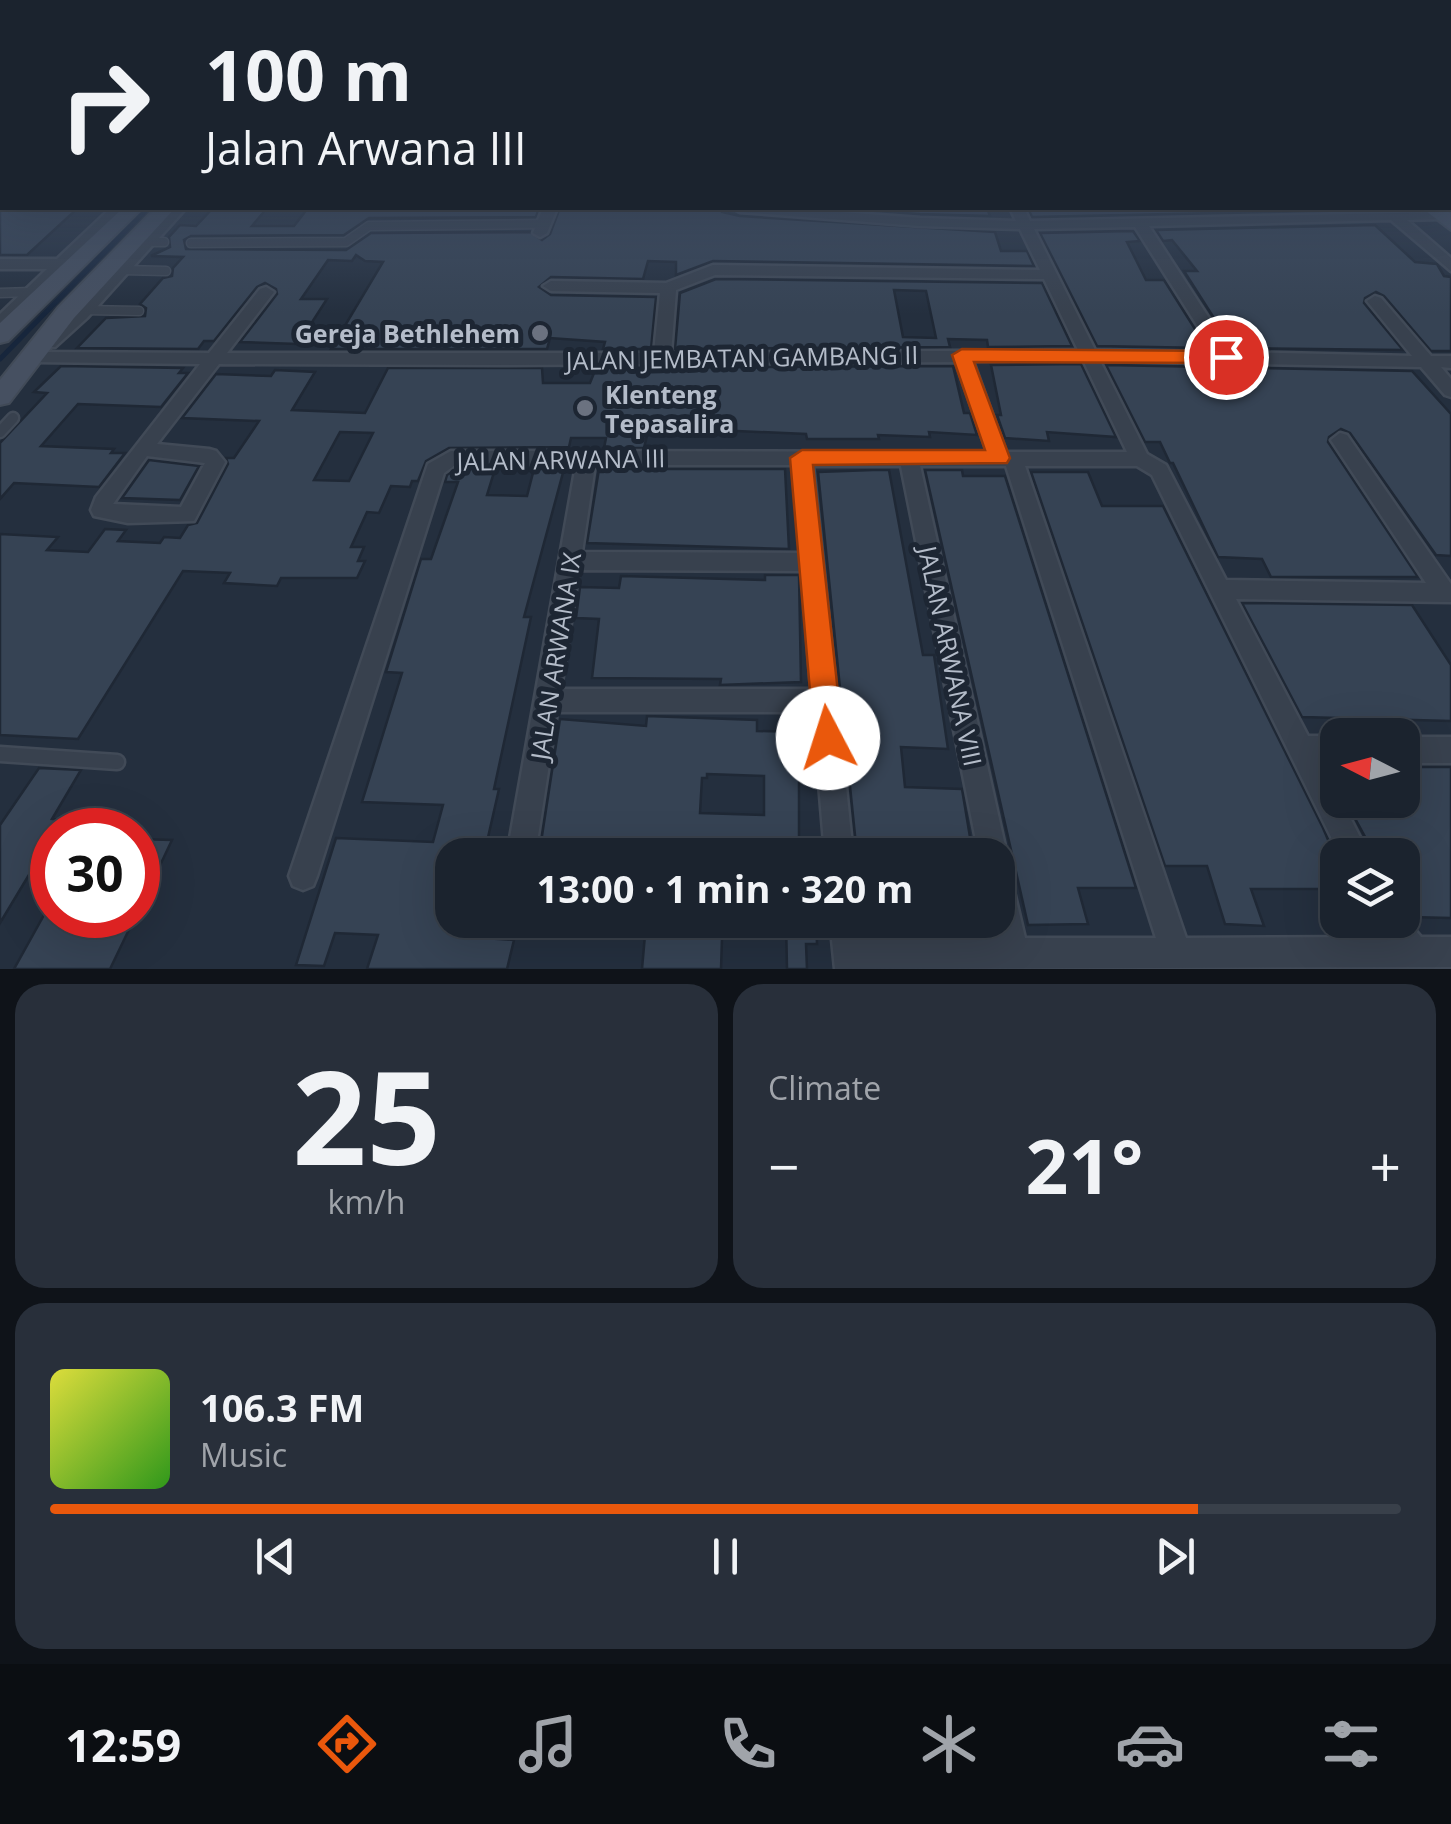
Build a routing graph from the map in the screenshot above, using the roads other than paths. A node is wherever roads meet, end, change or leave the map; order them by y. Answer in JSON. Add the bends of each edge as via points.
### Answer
{"nodes":[{"id":1,"x":102,"y":223,"type":"edge"},
{"id":2,"x":116,"y":223,"type":"edge"},
{"id":3,"x":153,"y":223,"type":"edge"},
{"id":4,"x":169,"y":223,"type":"edge"},
{"id":5,"x":544,"y":223,"type":"edge"},
{"id":6,"x":962,"y":223,"type":"edge"},
{"id":7,"x":1166,"y":223,"type":"edge"},
{"id":8,"x":1403,"y":223,"type":"edge"},
{"id":9,"x":1140,"y":224,"type":"junction"},
{"id":10,"x":1023,"y":225,"type":"junction"},
{"id":11,"x":542,"y":229,"type":"joint"},
{"id":12,"x":190,"y":243,"type":"dead end"},
{"id":13,"x":0,"y":264,"type":"edge"},
{"id":14,"x":60,"y":264,"type":"junction"},
{"id":15,"x":1451,"y":266,"type":"edge"},
{"id":16,"x":122,"y":270,"type":"junction"},
{"id":17,"x":166,"y":271,"type":"dead end"},
{"id":18,"x":1051,"y":274,"type":"junction"},
{"id":19,"x":551,"y":286,"type":"dead end"},
{"id":20,"x":668,"y":288,"type":"junction"},
{"id":21,"x":266,"y":292,"type":"dead end"},
{"id":22,"x":0,"y":293,"type":"edge"},
{"id":23,"x":1375,"y":302,"type":"dead end"},
{"id":24,"x":28,"y":303,"type":"junction"},
{"id":25,"x":140,"y":310,"type":"dead end"},
{"id":26,"x":75,"y":312,"type":"junction"},
{"id":27,"x":0,"y":323,"type":"edge"},
{"id":28,"x":0,"y":336,"type":"edge"},
{"id":29,"x":962,"y":355,"type":"junction"},
{"id":30,"x":1092,"y":355,"type":"junction"},
{"id":31,"x":34,"y":356,"type":"junction"},
{"id":32,"x":212,"y":357,"type":"junction"},
{"id":33,"x":1226,"y":357,"type":"junction"},
{"id":34,"x":662,"y":358,"type":"junction"},
{"id":35,"x":1426,"y":361,"type":"junction"},
{"id":36,"x":1451,"y":362,"type":"edge"},
{"id":37,"x":0,"y":383,"type":"edge"},
{"id":38,"x":1451,"y":391,"type":"edge"},
{"id":39,"x":6,"y":408,"type":"edge"},
{"id":40,"x":0,"y":432,"type":"edge"},
{"id":41,"x":1340,"y":440,"type":"dead end"},
{"id":42,"x":142,"y":448,"type":"junction"},
{"id":43,"x":588,"y":457,"type":"junction"},
{"id":44,"x":802,"y":458,"type":"junction"},
{"id":45,"x":909,"y":458,"type":"junction"},
{"id":46,"x":1006,"y":458,"type":"junction"},
{"id":47,"x":1140,"y":458,"type":"junction"},
{"id":48,"x":570,"y":560,"type":"junction"},
{"id":49,"x":812,"y":562,"type":"junction"},
{"id":50,"x":1222,"y":589,"type":"junction"},
{"id":51,"x":1448,"y":593,"type":"edge"},
{"id":52,"x":824,"y":700,"type":"junction"},
{"id":53,"x":548,"y":701,"type":"junction"},
{"id":54,"x":1304,"y":749,"type":"junction"},
{"id":55,"x":1320,"y":749,"type":"edge"},
{"id":56,"x":1420,"y":750,"type":"edge"},
{"id":57,"x":1451,"y":750,"type":"edge"},
{"id":58,"x":0,"y":754,"type":"edge"},
{"id":59,"x":117,"y":762,"type":"dead end"},
{"id":60,"x":525,"y":838,"type":"edge"},
{"id":61,"x":837,"y":838,"type":"edge"},
{"id":62,"x":989,"y":838,"type":"edge"},
{"id":63,"x":1347,"y":838,"type":"edge"},
{"id":64,"x":303,"y":876,"type":"dead end"},
{"id":65,"x":1011,"y":938,"type":"edge"},
{"id":66,"x":1402,"y":938,"type":"edge"},
{"id":67,"x":1014,"y":952,"type":"junction"},
{"id":68,"x":1451,"y":952,"type":"edge"},
{"id":69,"x":1178,"y":960,"type":"edge"},
{"id":70,"x":1420,"y":960,"type":"edge"},
{"id":71,"x":849,"y":961,"type":"edge"}],
"edges":[{"from":1,"to":14,"type":"street"},
{"from":2,"to":24,"type":"main road"},
{"from":3,"to":26,"type":"main road"},
{"from":4,"to":16,"type":"street"},
{"from":5,"to":11,"type":"street"},
{"from":6,"to":10,"type":"street"},
{"from":7,"to":9,"type":"street"},
{"from":8,"to":15,"type":"street"},
{"from":9,"to":10,"type":"street"},
{"from":9,"to":33,"type":"street"},
{"from":10,"to":18,"type":"street"},
{"from":11,"to":12,"type":"lane","via":[[369,226],[346,242]]},
{"from":13,"to":14,"type":"street"},
{"from":14,"to":24,"type":"street"},
{"from":16,"to":17,"type":"lane"},
{"from":16,"to":26,"type":"street"},
{"from":18,"to":20,"type":"street","via":[[713,270]]},
{"from":18,"to":30,"type":"street"},
{"from":19,"to":20,"type":"street"},
{"from":20,"to":34,"type":"street"},
{"from":21,"to":32,"type":"street"},
{"from":22,"to":24,"type":"lane"},
{"from":23,"to":35,"type":"street"},
{"from":24,"to":27,"type":"street"},
{"from":24,"to":28,"type":"main road"},
{"from":25,"to":26,"type":"lane"},
{"from":26,"to":31,"type":"main road"},
{"from":26,"to":37,"type":"lane"},
{"from":29,"to":30,"type":"street","name":"JALAN JEMBATAN GAMBANG II"},
{"from":29,"to":34,"type":"street","name":"JALAN JEMBATAN GAMBANG II"},
{"from":29,"to":46,"type":"street"},
{"from":30,"to":33,"type":"street","name":"JALAN JEMBATAN GAMBANG II"},
{"from":30,"to":47,"type":"street"},
{"from":31,"to":32,"type":"street","name":"JALAN JEMBATAN GAMBANG II"},
{"from":31,"to":39,"type":"main road"},
{"from":32,"to":34,"type":"street","name":"JALAN JEMBATAN GAMBANG II"},
{"from":32,"to":42,"type":"street"},
{"from":33,"to":35,"type":"street","name":"JALAN JEMBATAN GAMBANG II"},
{"from":35,"to":36,"type":"street","name":"JALAN JEMBATAN GAMBANG II"},
{"from":35,"to":38,"type":"street"},
{"from":39,"to":40,"type":"lane"},
{"from":41,"to":51,"type":"street"},
{"from":42,"to":42,"type":"street","via":[[102,512],[187,515],[215,462]]},
{"from":43,"to":44,"type":"street","name":"JALAN ARWANA III"},
{"from":43,"to":48,"type":"street","name":"JALAN ARWANA IX"},
{"from":43,"to":64,"type":"street","name":"JALAN ARWANA III","via":[[451,458],[435,470]]},
{"from":44,"to":45,"type":"street","name":"JALAN ARWANA III"},
{"from":44,"to":49,"type":"street"},
{"from":45,"to":46,"type":"street","name":"JALAN ARWANA III"},
{"from":45,"to":62,"type":"street","name":"JALAN ARWANA VIII"},
{"from":46,"to":47,"type":"street","name":"JALAN ARWANA III"},
{"from":46,"to":69,"type":"street"},
{"from":47,"to":50,"type":"street","via":[[1159,470]]},
{"from":48,"to":49,"type":"street"},
{"from":48,"to":53,"type":"street","name":"JALAN ARWANA IX"},
{"from":49,"to":52,"type":"street"},
{"from":50,"to":51,"type":"street"},
{"from":50,"to":54,"type":"street"},
{"from":52,"to":53,"type":"street"},
{"from":52,"to":61,"type":"street"},
{"from":53,"to":60,"type":"street","name":"JALAN ARWANA IX"},
{"from":54,"to":55,"type":"street"},
{"from":54,"to":63,"type":"street"},
{"from":56,"to":57,"type":"street"},
{"from":58,"to":59,"type":"lane"},
{"from":65,"to":67,"type":"street"},
{"from":66,"to":70,"type":"street"},
{"from":67,"to":69,"type":"street"},
{"from":67,"to":71,"type":"street"},
{"from":68,"to":70,"type":"street"},
{"from":69,"to":70,"type":"street"}]}
